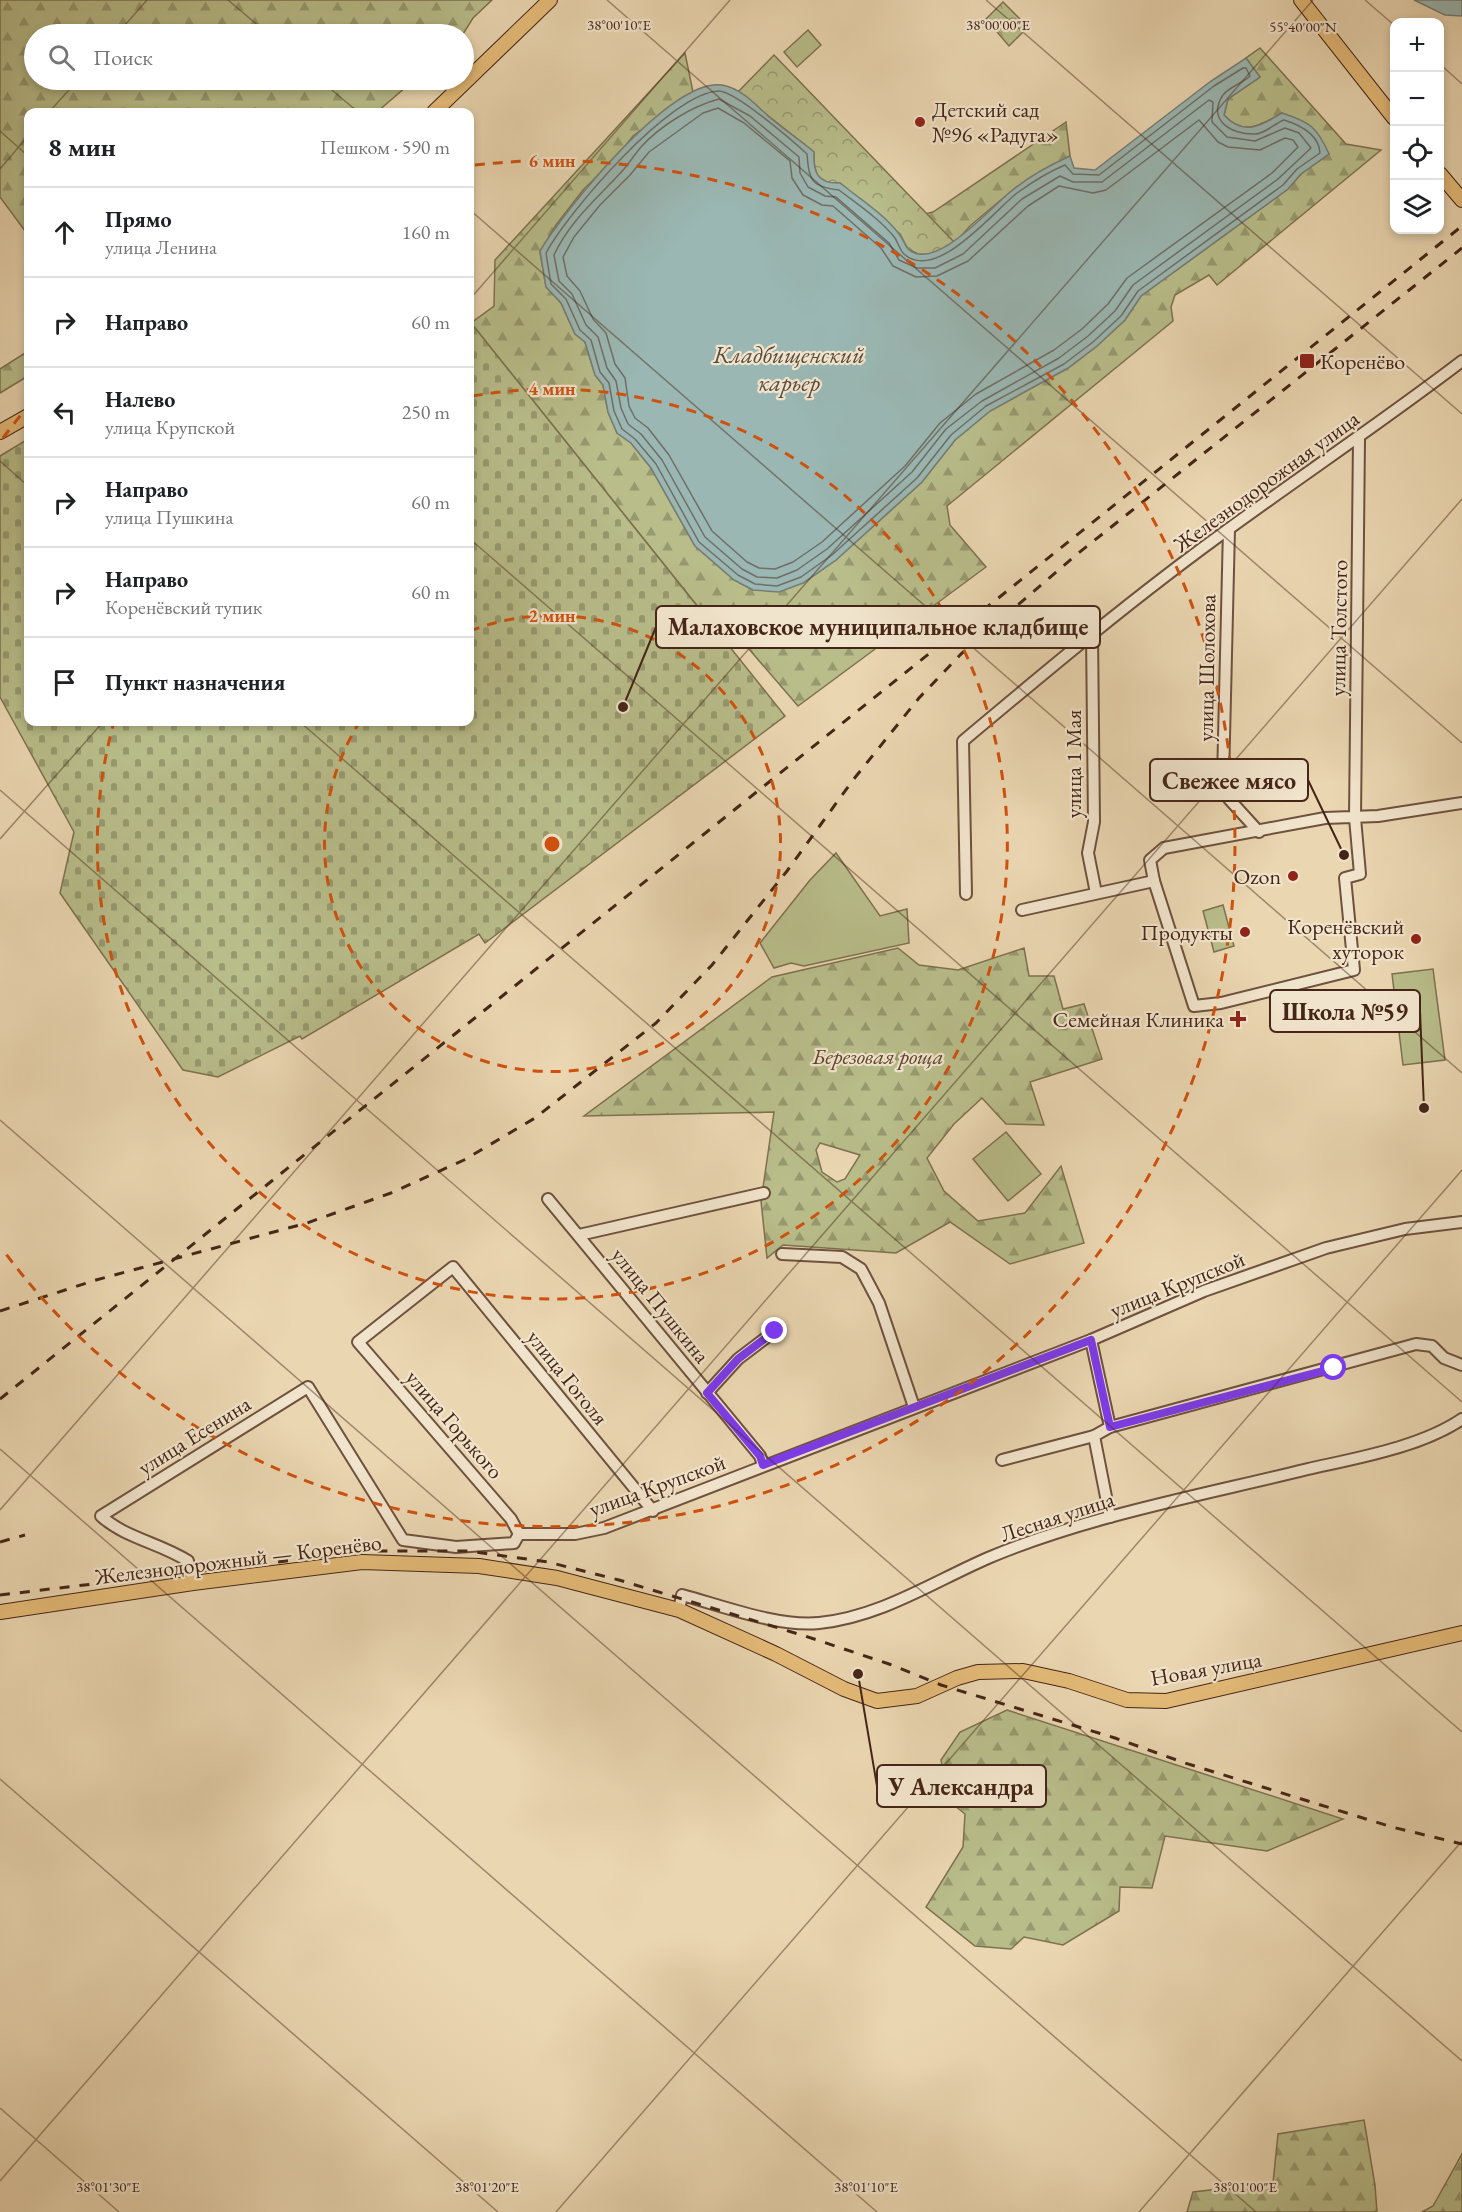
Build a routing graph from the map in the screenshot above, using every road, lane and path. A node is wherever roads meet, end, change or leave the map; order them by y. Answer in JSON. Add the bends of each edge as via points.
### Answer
{"nodes":[{"id":1,"x":550,"y":0,"type":"edge"},
{"id":2,"x":1301,"y":0,"type":"edge"},
{"id":3,"x":474,"y":73,"type":"edge"},
{"id":4,"x":457,"y":90,"type":"edge"},
{"id":5,"x":438,"y":108,"type":"edge"},
{"id":6,"x":1390,"y":112,"type":"edge"},
{"id":7,"x":1444,"y":179,"type":"edge"},
{"id":8,"x":1462,"y":200,"type":"edge"},
{"id":9,"x":1462,"y":361,"type":"edge"},
{"id":10,"x":24,"y":418,"type":"edge"},
{"id":11,"x":0,"y":432,"type":"edge"},
{"id":12,"x":1359,"y":438,"type":"junction"},
{"id":13,"x":1229,"y":529,"type":"junction"},
{"id":14,"x":1092,"y":633,"type":"junction"},
{"id":15,"x":1462,"y":803,"type":"edge"},
{"id":16,"x":1355,"y":818,"type":"junction"},
{"id":17,"x":1259,"y":832,"type":"junction"},
{"id":18,"x":1154,"y":881,"type":"junction"},
{"id":19,"x":1096,"y":893,"type":"junction"},
{"id":20,"x":966,"y":894,"type":"dead end"},
{"id":21,"x":1022,"y":910,"type":"dead end"},
{"id":22,"x":764,"y":1193,"type":"dead end"},
{"id":23,"x":548,"y":1199,"type":"dead end"},
{"id":24,"x":1462,"y":1222,"type":"edge"},
{"id":25,"x":579,"y":1235,"type":"junction"},
{"id":26,"x":782,"y":1254,"type":"dead end"},
{"id":27,"x":453,"y":1267,"type":"joint"},
{"id":28,"x":775,"y":1331,"type":"dead end"},
{"id":29,"x":1091,"y":1340,"type":"junction"},
{"id":30,"x":1462,"y":1365,"type":"edge"},
{"id":31,"x":707,"y":1393,"type":"junction"},
{"id":32,"x":914,"y":1407,"type":"junction"},
{"id":33,"x":1462,"y":1419,"type":"edge"},
{"id":34,"x":1110,"y":1427,"type":"junction"},
{"id":35,"x":1094,"y":1436,"type":"junction"},
{"id":36,"x":1002,"y":1460,"type":"dead end"},
{"id":37,"x":763,"y":1465,"type":"junction"},
{"id":38,"x":653,"y":1511,"type":"junction"},
{"id":39,"x":1110,"y":1517,"type":"junction"},
{"id":40,"x":519,"y":1534,"type":"junction"},
{"id":41,"x":403,"y":1540,"type":"joint"},
{"id":42,"x":193,"y":1583,"type":"junction"},
{"id":43,"x":679,"y":1610,"type":"junction"},
{"id":44,"x":0,"y":1612,"type":"edge"},
{"id":45,"x":1462,"y":1633,"type":"edge"},
{"id":46,"x":957,"y":1678,"type":"joint"}],
"edges":[{"from":1,"to":3,"type":"main road"},
{"from":2,"to":6,"type":"main road"},
{"from":4,"to":5,"type":"main road"},
{"from":7,"to":8,"type":"main road"},
{"from":9,"to":12,"type":"street","name":"Железнодорожная улица"},
{"from":10,"to":11,"type":"main road"},
{"from":12,"to":13,"type":"street","name":"Железнодорожная улица"},
{"from":12,"to":16,"type":"street","name":"улица Толстого"},
{"from":13,"to":14,"type":"street","name":"Железнодорожная улица"},
{"from":13,"to":17,"type":"street","name":"улица Шолохова","via":[[1223,780],[1229,799]]},
{"from":14,"to":19,"type":"street","name":"улица 1 Мая","via":[[1094,822],[1088,853]]},
{"from":14,"to":20,"type":"street","name":"Железнодорожная улица","via":[[963,741]]},
{"from":15,"to":16,"type":"street"},
{"from":16,"to":17,"type":"street","via":[[1325,818]]},
{"from":16,"to":18,"type":"street","name":"улица Толстого","via":[[1360,874],[1345,878],[1354,970],[1194,1006]]},
{"from":17,"to":18,"type":"street","via":[[1164,848],[1150,860]]},
{"from":18,"to":19,"type":"street"},
{"from":19,"to":21,"type":"street"},
{"from":22,"to":25,"type":"street"},
{"from":23,"to":25,"type":"street","name":"улица Пушкина"},
{"from":24,"to":29,"type":"street","name":"улица Крупской","via":[[1406,1228],[1326,1248],[1204,1291]]},
{"from":25,"to":31,"type":"street","name":"улица Пушкина"},
{"from":26,"to":32,"type":"street","via":[[842,1257],[861,1269],[879,1303]]},
{"from":27,"to":38,"type":"street","name":"улица Гоголя"},
{"from":27,"to":40,"type":"street","name":"улица Горького","via":[[358,1342],[511,1519]]},
{"from":28,"to":31,"type":"street","via":[[738,1359]]},
{"from":29,"to":32,"type":"street","name":"улица Крупской"},
{"from":29,"to":34,"type":"street"},
{"from":30,"to":34,"type":"street","via":[[1444,1358],[1432,1346],[1416,1344]]},
{"from":31,"to":37,"type":"street","name":"улица Пушкина","via":[[760,1456]]},
{"from":32,"to":37,"type":"street","name":"улица Крупской"},
{"from":33,"to":39,"type":"street","name":"Лесная улица","via":[[1445,1431],[1362,1457]]},
{"from":34,"to":35,"type":"street"},
{"from":35,"to":36,"type":"street"},
{"from":35,"to":39,"type":"street"},
{"from":37,"to":38,"type":"street","name":"улица Крупской"},
{"from":38,"to":40,"type":"street","name":"улица Крупской","via":[[575,1534]]},
{"from":39,"to":43,"type":"street","name":"Лесная улица","via":[[989,1558],[858,1616],[796,1623],[682,1595]]},
{"from":40,"to":41,"type":"street","name":"улица Крупской","via":[[514,1543],[456,1547]]},
{"from":41,"to":42,"type":"street","name":"улица Есенина","via":[[308,1387],[100,1516],[112,1527],[188,1561]]},
{"from":42,"to":43,"type":"main road","name":"Железнодорожный — Коренёво","via":[[362,1562],[479,1566],[557,1578]]},
{"from":42,"to":44,"type":"main road","name":"Железнодорожный — Коренёво"},
{"from":43,"to":46,"type":"main road","name":"Железнодорожный — Коренёво","via":[[877,1701],[917,1696]]},
{"from":45,"to":46,"type":"main road","name":"Новая улица","via":[[1166,1701],[1127,1700],[1023,1671],[978,1672]]}]}
